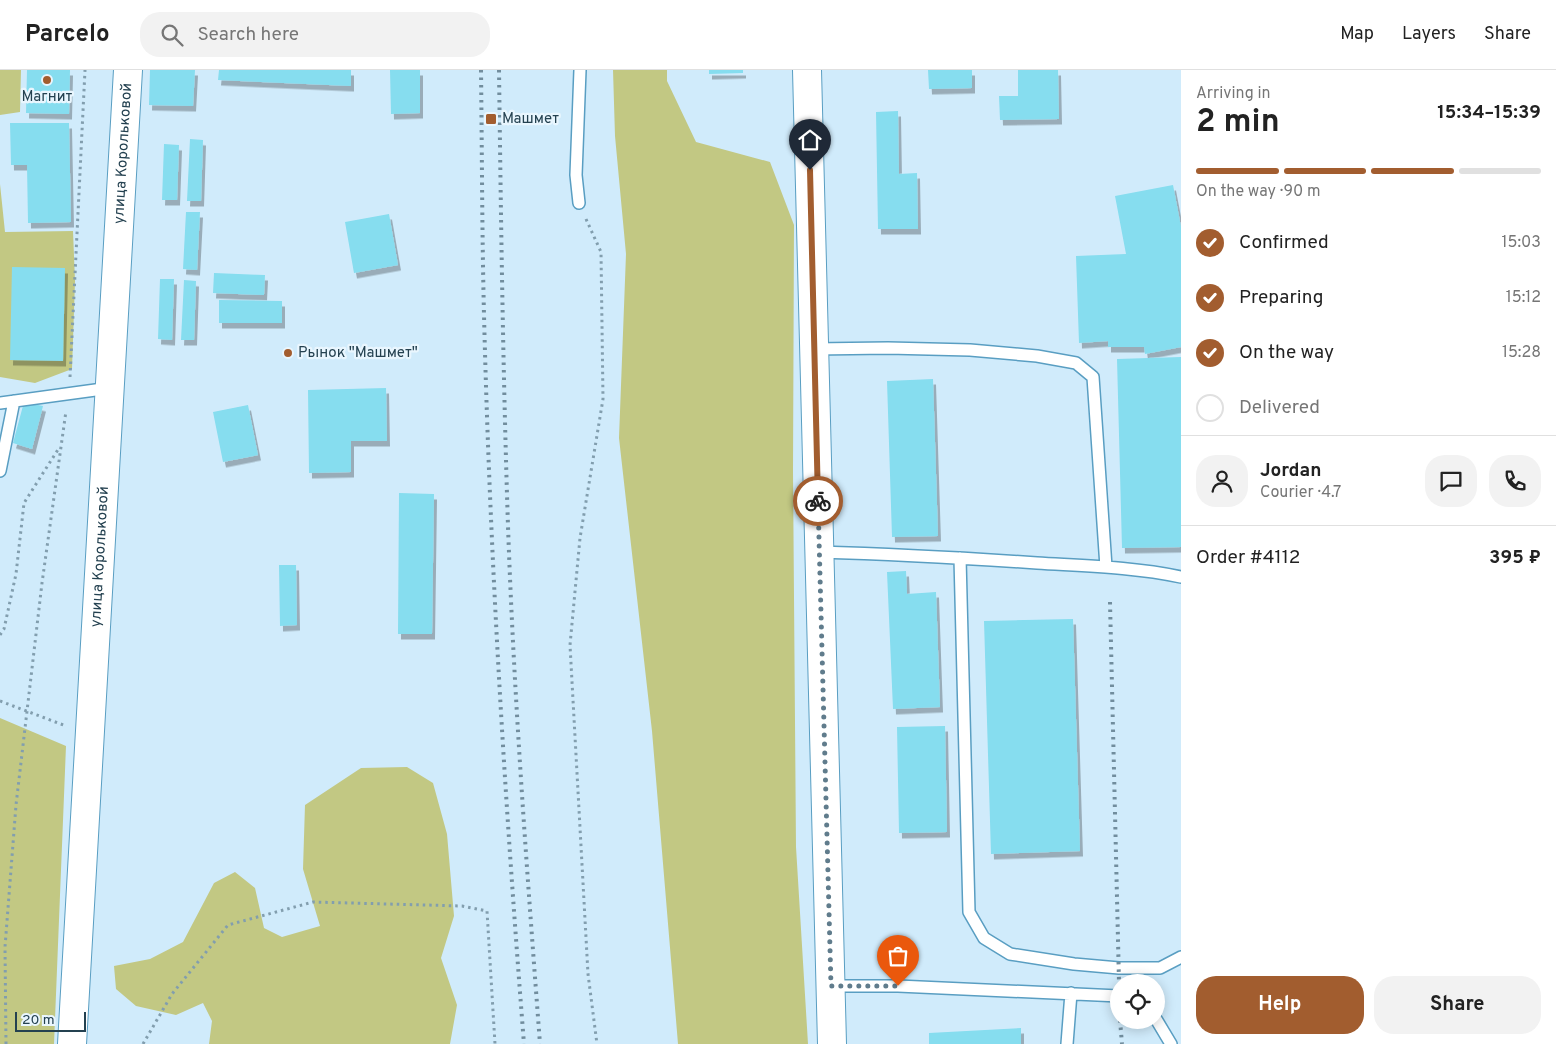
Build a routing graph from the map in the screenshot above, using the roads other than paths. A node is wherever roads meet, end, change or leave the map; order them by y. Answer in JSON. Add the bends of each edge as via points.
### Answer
{"nodes":[{"id":1,"x":128,"y":70,"type":"edge"},
{"id":2,"x":580,"y":70,"type":"edge"},
{"id":3,"x":807,"y":70,"type":"edge"},
{"id":4,"x":579,"y":203,"type":"road end"},
{"id":5,"x":814,"y":349,"type":"junction"},
{"id":6,"x":110,"y":388,"type":"junction"},
{"id":7,"x":14,"y":401,"type":"junction"},
{"id":8,"x":0,"y":403,"type":"edge"},
{"id":9,"x":0,"y":471,"type":"edge"},
{"id":10,"x":819,"y":552,"type":"junction"},
{"id":11,"x":960,"y":558,"type":"junction"},
{"id":12,"x":1106,"y":568,"type":"junction"},
{"id":13,"x":1181,"y":577,"type":"edge"},
{"id":14,"x":1181,"y":957,"type":"edge"},
{"id":15,"x":831,"y":986,"type":"junction"},
{"id":16,"x":1070,"y":993,"type":"junction"},
{"id":17,"x":1110,"y":995,"type":"edge"},
{"id":18,"x":1162,"y":1029,"type":"edge"},
{"id":19,"x":72,"y":1044,"type":"edge"},
{"id":20,"x":832,"y":1044,"type":"edge"},
{"id":21,"x":1067,"y":1044,"type":"edge"},
{"id":22,"x":1171,"y":1044,"type":"edge"}],
"edges":[{"from":1,"to":6,"type":"main road","name":"улица Корольковой"},
{"from":2,"to":4,"type":"lane","via":[[576,175]]},
{"from":3,"to":5,"type":"main road"},
{"from":5,"to":10,"type":"main road"},
{"from":5,"to":12,"type":"lane","via":[[970,350],[1076,363],[1092,377]]},
{"from":6,"to":7,"type":"lane"},
{"from":6,"to":19,"type":"main road","name":"улица Корольковой"},
{"from":7,"to":8,"type":"lane"},
{"from":7,"to":9,"type":"lane"},
{"from":10,"to":11,"type":"lane"},
{"from":10,"to":15,"type":"main road"},
{"from":11,"to":12,"type":"lane"},
{"from":11,"to":14,"type":"lane","via":[[969,912],[984,938],[1010,954],[1119,968],[1160,968]]},
{"from":12,"to":13,"type":"lane","via":[[1153,571]]},
{"from":15,"to":16,"type":"lane"},
{"from":15,"to":20,"type":"main road"},
{"from":16,"to":17,"type":"lane"},
{"from":16,"to":21,"type":"lane"},
{"from":18,"to":22,"type":"lane"}]}
